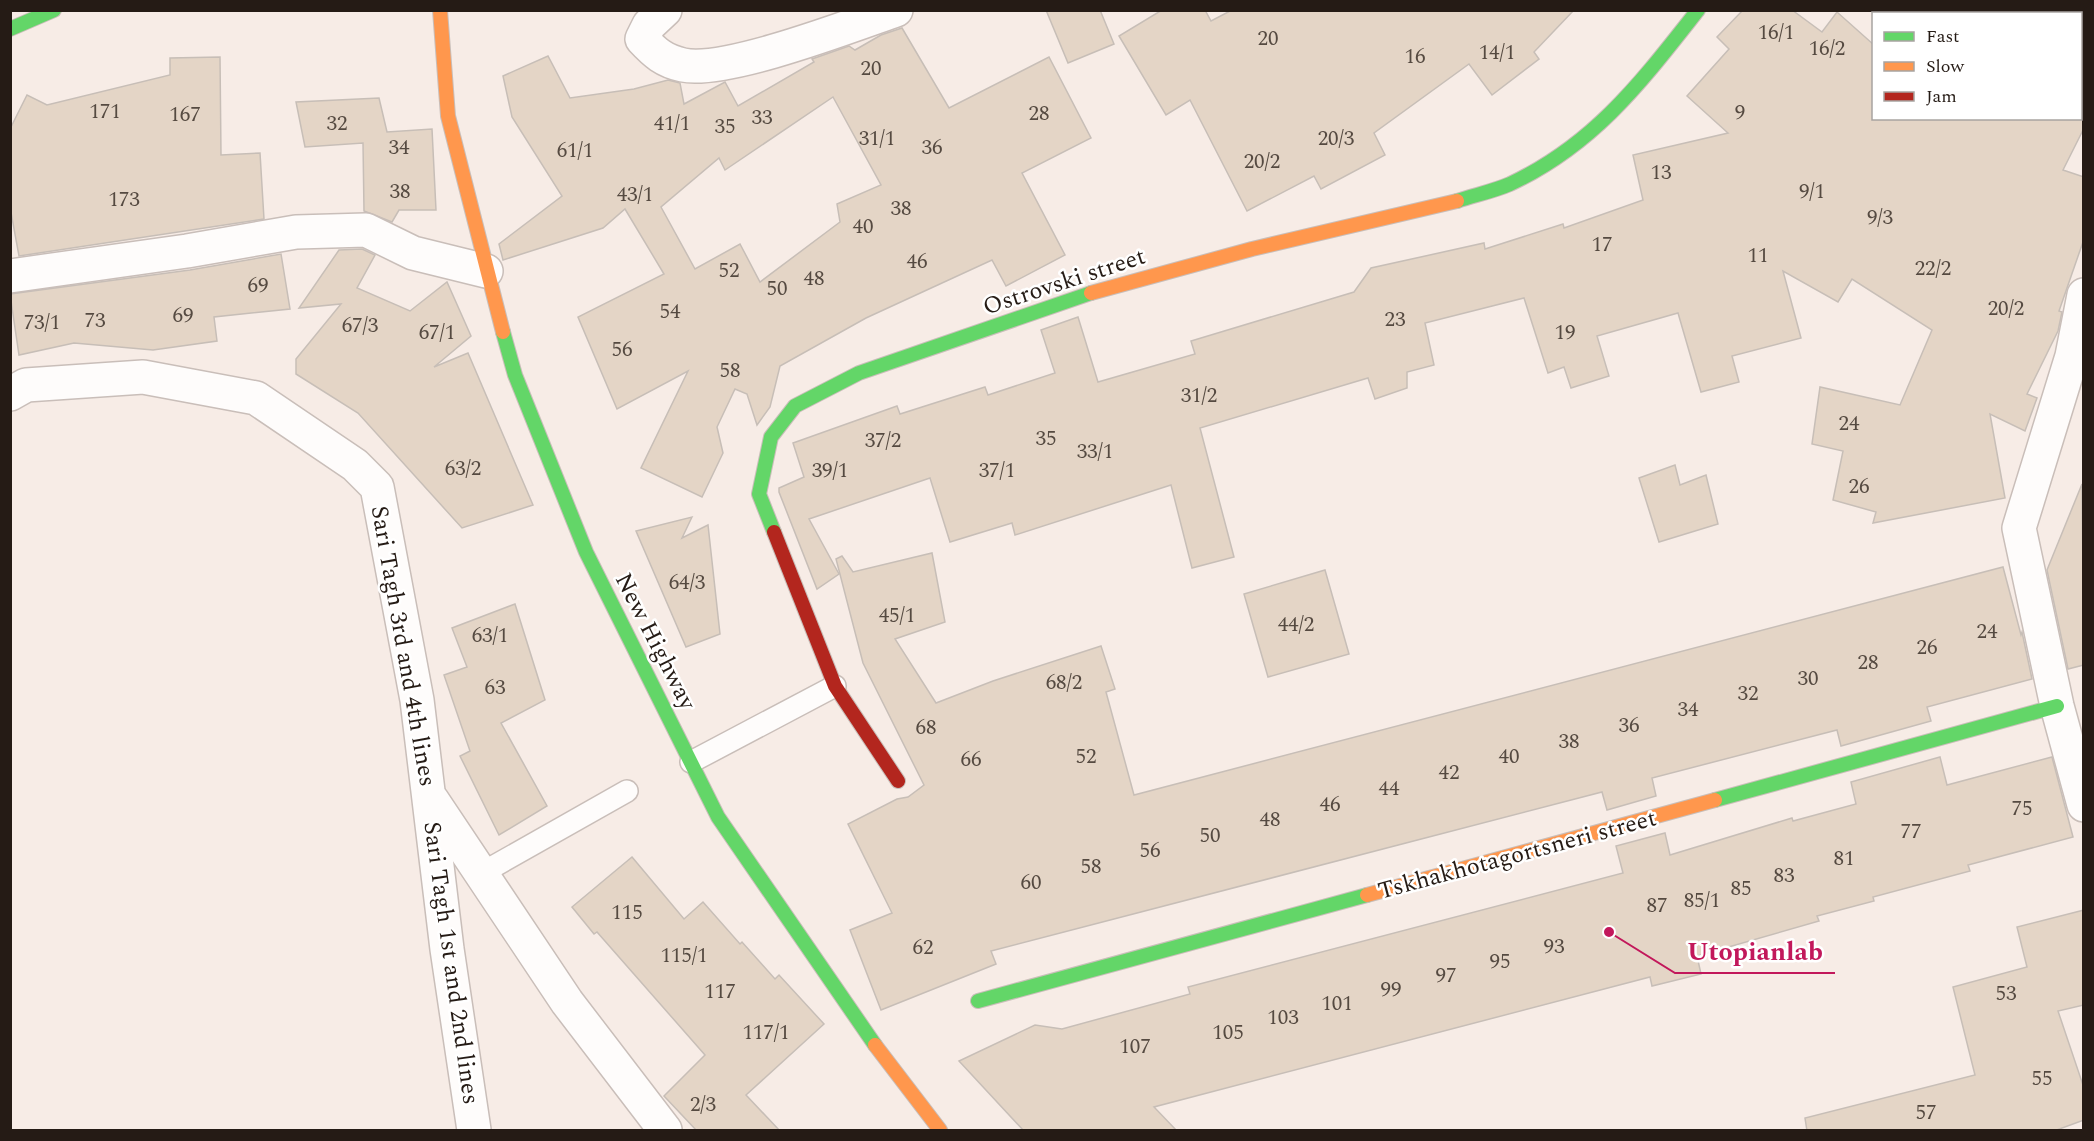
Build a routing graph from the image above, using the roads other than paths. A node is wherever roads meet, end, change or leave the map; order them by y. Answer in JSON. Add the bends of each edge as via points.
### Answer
{"nodes":[{"id":1,"x":54,"y":10,"type":"edge"},
{"id":2,"x":440,"y":10,"type":"edge"},
{"id":3,"x":665,"y":10,"type":"edge"},
{"id":4,"x":896,"y":10,"type":"edge"},
{"id":5,"x":1698,"y":10,"type":"edge"},
{"id":6,"x":10,"y":29,"type":"edge"},
{"id":7,"x":486,"y":271,"type":"junction"},
{"id":8,"x":10,"y":276,"type":"edge"},
{"id":9,"x":2084,"y":295,"type":"edge"},
{"id":10,"x":10,"y":394,"type":"edge"},
{"id":11,"x":836,"y":686,"type":"junction"},
{"id":12,"x":2056,"y":706,"type":"junction"},
{"id":13,"x":2076,"y":742,"type":"edge"},
{"id":14,"x":691,"y":762,"type":"junction"},
{"id":15,"x":898,"y":781,"type":"dead end"},
{"id":16,"x":627,"y":791,"type":"dead end"},
{"id":17,"x":429,"y":796,"type":"junction"},
{"id":18,"x":2084,"y":805,"type":"edge"},
{"id":19,"x":482,"y":873,"type":"junction"},
{"id":20,"x":978,"y":1001,"type":"dead end"},
{"id":21,"x":474,"y":1131,"type":"edge"},
{"id":22,"x":664,"y":1131,"type":"edge"},
{"id":23,"x":940,"y":1131,"type":"edge"}],
"edges":[{"from":1,"to":6,"type":"street"},
{"from":2,"to":7,"type":"street","name":"New Highway","via":[[448,116]]},
{"from":3,"to":4,"type":"street","via":[[649,25],[642,39],[658,57],[685,66],[719,65]]},
{"from":5,"to":11,"type":"street","name":"Ostrovski street","via":[[1631,95],[1586,138],[1510,184],[1444,205],[1108,287],[859,373],[795,406],[771,436],[759,494]]},
{"from":7,"to":8,"type":"street","via":[[413,253],[366,230],[296,232]]},
{"from":7,"to":14,"type":"street","name":"New Highway","via":[[515,375],[586,552]]},
{"from":9,"to":12,"type":"street","via":[[2072,356],[2019,528]]},
{"from":10,"to":17,"type":"street","name":"Sari Tagh 3rd and 4th lines","via":[[26,385],[143,377],[256,398],[355,465],[377,487],[417,700]]},
{"from":11,"to":14,"type":"lane"},
{"from":11,"to":15,"type":"street","name":"Ostrovski street"},
{"from":12,"to":13,"type":"street"},
{"from":12,"to":20,"type":"street","name":"Tskhakhotagortsneri street"},
{"from":13,"to":18,"type":"street"},
{"from":14,"to":23,"type":"street","name":"New Highway","via":[[718,817],[889,1066]]},
{"from":16,"to":19,"type":"lane"},
{"from":17,"to":19,"type":"street","name":"Sari Tagh 3rd and 4th lines"},
{"from":17,"to":21,"type":"street","name":"Sari Tagh 1st and 2nd lines"},
{"from":19,"to":22,"type":"street","name":"Sari Tagh 3rd and 4th lines","via":[[567,1002]]}]}
